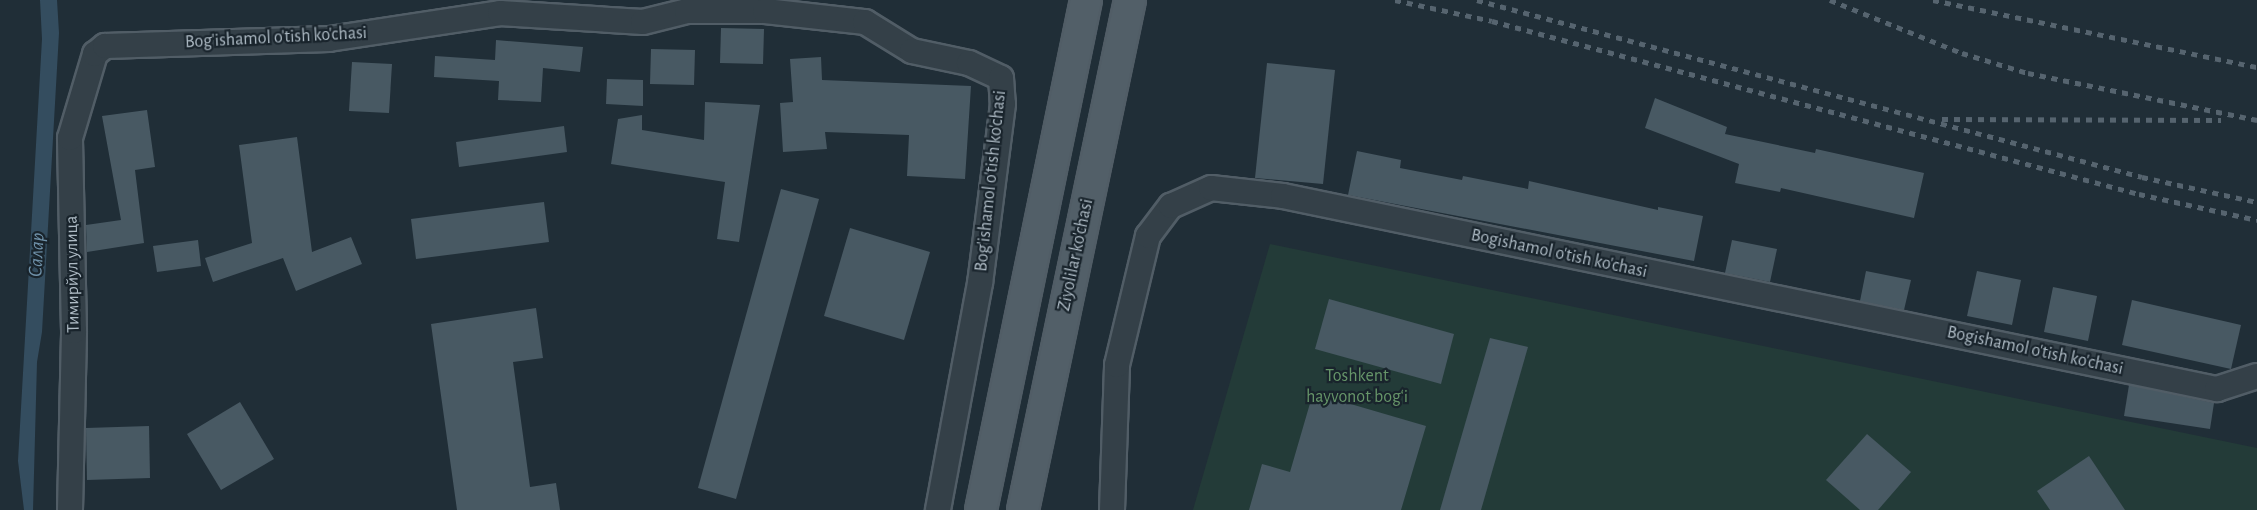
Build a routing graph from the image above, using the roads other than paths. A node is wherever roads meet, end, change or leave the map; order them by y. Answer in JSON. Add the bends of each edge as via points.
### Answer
{"nodes":[{"id":1,"x":1086,"y":0,"type":"edge"},
{"id":2,"x":1130,"y":0,"type":"edge"},
{"id":3,"x":105,"y":46,"type":"joint"},
{"id":4,"x":1014,"y":344,"type":"junction"},
{"id":5,"x":1056,"y":351,"type":"junction"},
{"id":6,"x":2257,"y":376,"type":"edge"},
{"id":7,"x":70,"y":510,"type":"edge"},
{"id":8,"x":938,"y":510,"type":"edge"},
{"id":9,"x":981,"y":510,"type":"edge"},
{"id":10,"x":1023,"y":510,"type":"edge"},
{"id":11,"x":1112,"y":510,"type":"edge"}],
"edges":[{"from":1,"to":4,"type":"main road"},
{"from":2,"to":5,"type":"main road","name":"Ziyolilar ko'chasi"},
{"from":3,"to":7,"type":"street","name":"Тимирйул улица","via":[[95,54],[70,138],[74,331]]},
{"from":3,"to":8,"type":"street","name":"Bog'ishamol o'tish ko'chasi","via":[[329,39],[500,13],[643,22],[687,11],[765,11],[865,22],[912,51],[969,63],[1001,78],[1003,104],[980,283]]},
{"from":4,"to":5,"type":"main road"},
{"from":4,"to":9,"type":"main road"},
{"from":5,"to":10,"type":"main road","name":"Ziyolilar ko'chasi"},
{"from":6,"to":11,"type":"street","name":"Bogishamol o'tish ko'chasi","via":[[2217,388],[1283,196],[1211,188],[1171,206],[1148,236],[1117,365]]}]}
